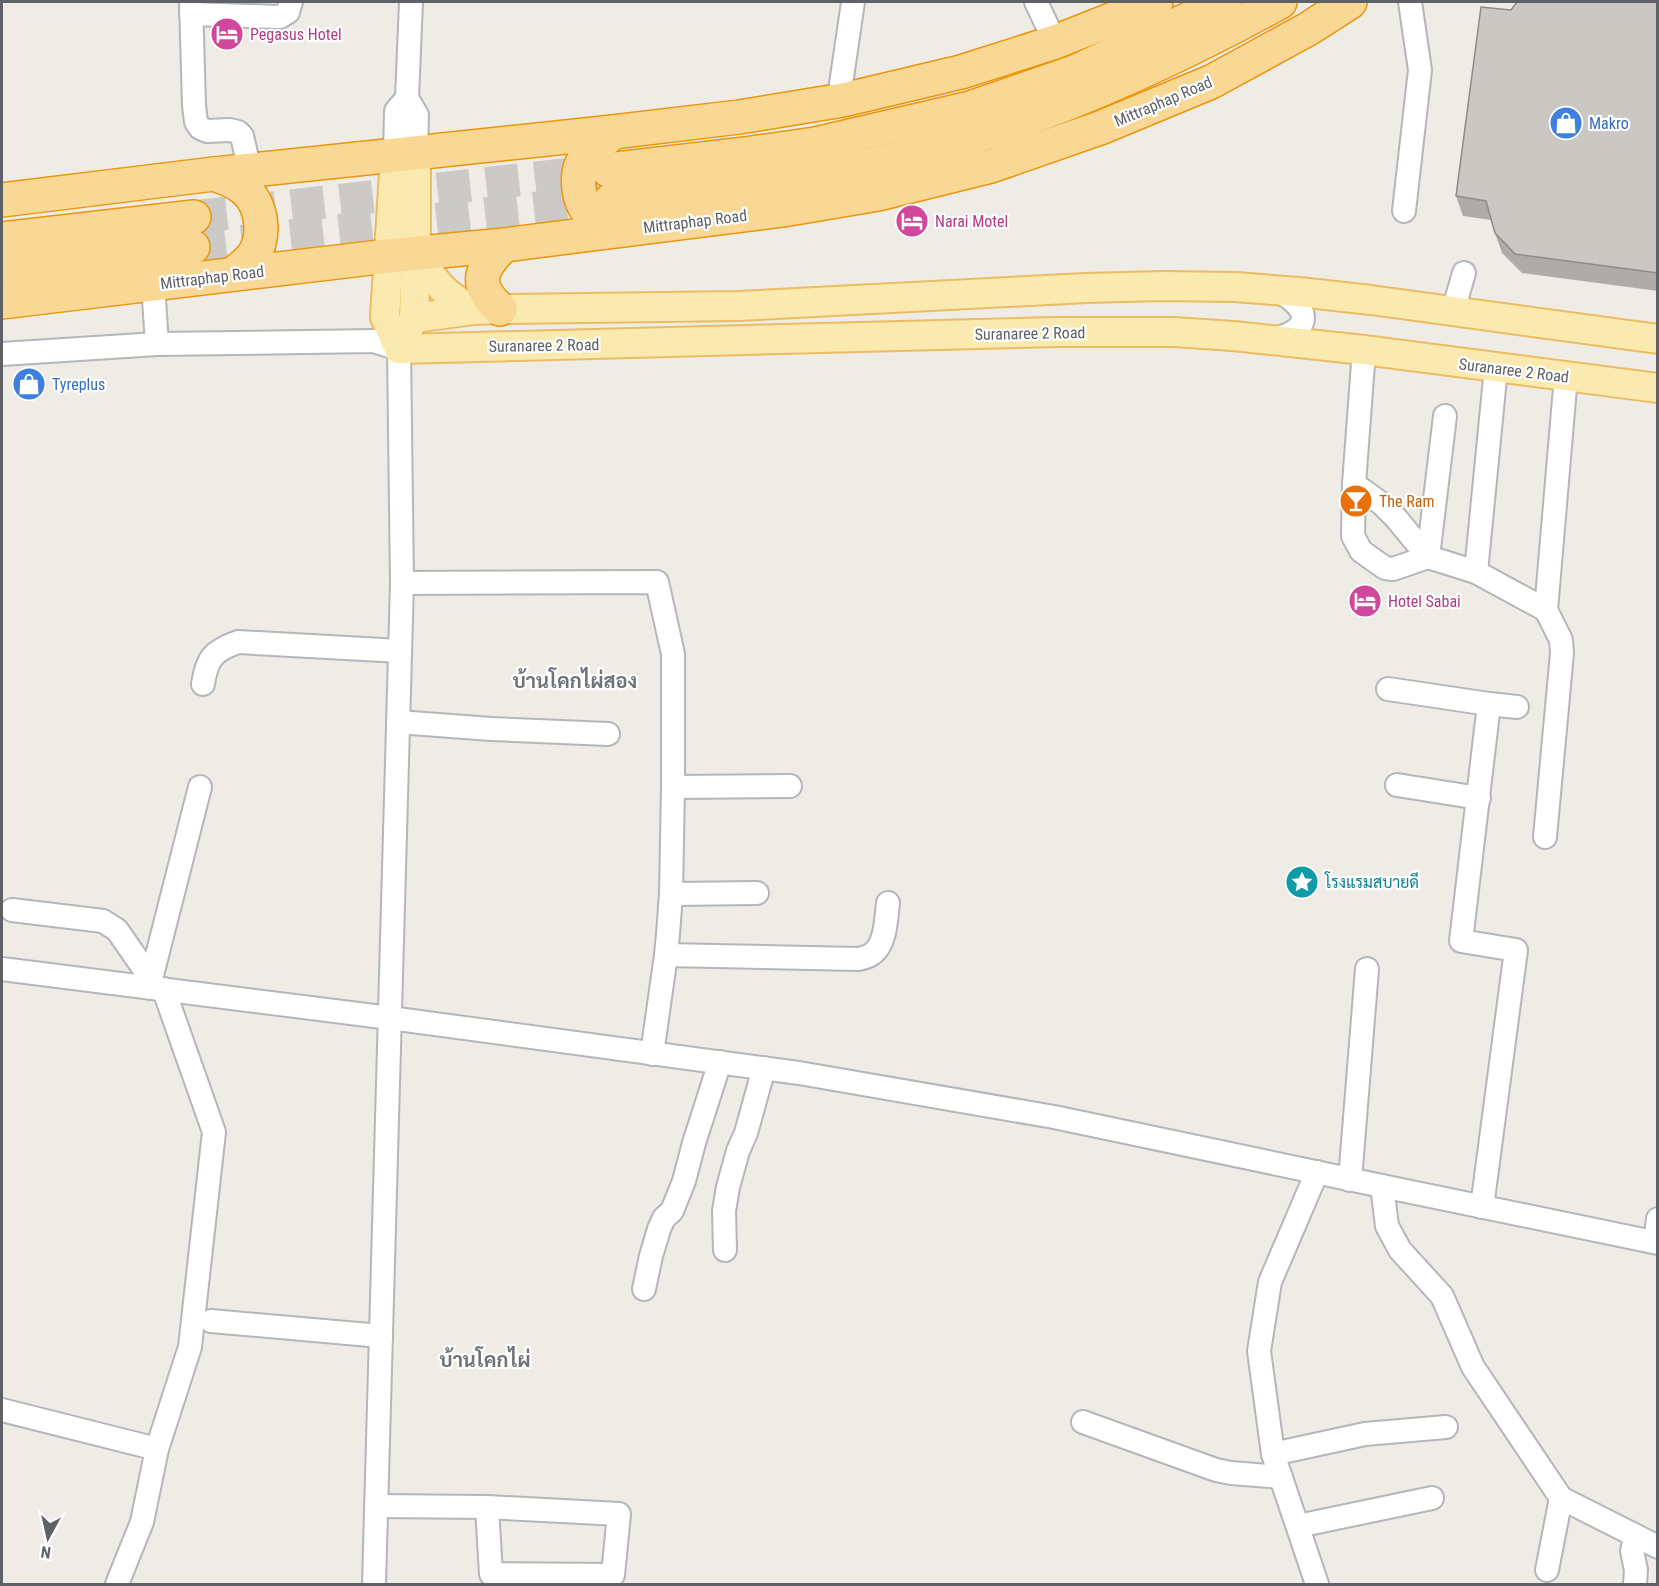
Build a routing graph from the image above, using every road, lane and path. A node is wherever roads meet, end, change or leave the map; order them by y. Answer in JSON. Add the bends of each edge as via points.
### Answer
{"nodes":[{"id":1,"x":291,"y":2,"type":"edge"},
{"id":2,"x":411,"y":2,"type":"edge"},
{"id":3,"x":853,"y":2,"type":"edge"},
{"id":4,"x":1035,"y":2,"type":"edge"},
{"id":5,"x":1156,"y":2,"type":"edge"},
{"id":6,"x":1225,"y":2,"type":"edge"},
{"id":7,"x":1280,"y":2,"type":"edge"},
{"id":8,"x":1350,"y":2,"type":"edge"},
{"id":9,"x":1410,"y":2,"type":"edge"},
{"id":10,"x":191,"y":8,"type":"edge"},
{"id":11,"x":1055,"y":42,"type":"junction"},
{"id":12,"x":843,"y":100,"type":"junction"},
{"id":13,"x":614,"y":132,"type":"junction"},
{"id":14,"x":405,"y":155,"type":"junction"},
{"id":15,"x":250,"y":171,"type":"junction"},
{"id":16,"x":214,"y":174,"type":"junction"},
{"id":17,"x":2,"y":200,"type":"edge"},
{"id":18,"x":1404,"y":211,"type":"dead end"},
{"id":19,"x":623,"y":230,"type":"junction"},
{"id":20,"x":2,"y":239,"type":"edge"},
{"id":21,"x":504,"y":245,"type":"junction"},
{"id":22,"x":402,"y":254,"type":"junction"},
{"id":23,"x":2,"y":269,"type":"edge"},
{"id":24,"x":1464,"y":273,"type":"dead end"},
{"id":25,"x":233,"y":274,"type":"junction"},
{"id":26,"x":153,"y":284,"type":"junction"},
{"id":27,"x":1274,"y":290,"type":"junction"},
{"id":28,"x":2,"y":302,"type":"edge"},
{"id":29,"x":487,"y":309,"type":"junction"},
{"id":30,"x":1453,"y":311,"type":"junction"},
{"id":31,"x":414,"y":318,"type":"junction"},
{"id":32,"x":1290,"y":326,"type":"junction"},
{"id":33,"x":1658,"y":339,"type":"edge"},
{"id":34,"x":157,"y":344,"type":"junction"},
{"id":35,"x":399,"y":349,"type":"junction"},
{"id":36,"x":1364,"y":350,"type":"junction"},
{"id":37,"x":2,"y":354,"type":"edge"},
{"id":38,"x":1496,"y":368,"type":"junction"},
{"id":39,"x":1566,"y":376,"type":"junction"},
{"id":40,"x":1658,"y":388,"type":"edge"},
{"id":41,"x":1445,"y":416,"type":"dead end"},
{"id":42,"x":1354,"y":484,"type":"junction"},
{"id":43,"x":1428,"y":557,"type":"junction"},
{"id":44,"x":1476,"y":572,"type":"junction"},
{"id":45,"x":402,"y":584,"type":"junction"},
{"id":46,"x":1546,"y":610,"type":"junction"},
{"id":47,"x":400,"y":651,"type":"junction"},
{"id":48,"x":203,"y":684,"type":"dead end"},
{"id":49,"x":1388,"y":689,"type":"dead end"},
{"id":50,"x":1489,"y":704,"type":"junction"},
{"id":51,"x":1517,"y":707,"type":"dead end"},
{"id":52,"x":398,"y":722,"type":"junction"},
{"id":53,"x":608,"y":734,"type":"dead end"},
{"id":54,"x":1396,"y":785,"type":"dead end"},
{"id":55,"x":790,"y":786,"type":"dead end"},
{"id":56,"x":200,"y":787,"type":"dead end"},
{"id":57,"x":673,"y":787,"type":"junction"},
{"id":58,"x":1479,"y":798,"type":"junction"},
{"id":59,"x":1545,"y":837,"type":"dead end"},
{"id":60,"x":757,"y":893,"type":"dead end"},
{"id":61,"x":671,"y":894,"type":"junction"},
{"id":62,"x":888,"y":903,"type":"dead end"},
{"id":63,"x":12,"y":910,"type":"dead end"},
{"id":64,"x":666,"y":955,"type":"junction"},
{"id":65,"x":2,"y":969,"type":"edge"},
{"id":66,"x":1367,"y":969,"type":"dead end"},
{"id":67,"x":155,"y":985,"type":"junction"},
{"id":68,"x":390,"y":1018,"type":"junction"},
{"id":69,"x":652,"y":1054,"type":"junction"},
{"id":70,"x":720,"y":1062,"type":"junction"},
{"id":71,"x":764,"y":1068,"type":"junction"},
{"id":72,"x":1317,"y":1173,"type":"junction"},
{"id":73,"x":1350,"y":1180,"type":"junction"},
{"id":74,"x":1382,"y":1186,"type":"junction"},
{"id":75,"x":1482,"y":1207,"type":"junction"},
{"id":76,"x":1658,"y":1219,"type":"edge"},
{"id":77,"x":1656,"y":1242,"type":"edge"},
{"id":78,"x":725,"y":1250,"type":"dead end"},
{"id":79,"x":644,"y":1290,"type":"dead end"},
{"id":80,"x":211,"y":1321,"type":"dead end"},
{"id":81,"x":381,"y":1336,"type":"junction"},
{"id":82,"x":2,"y":1410,"type":"edge"},
{"id":83,"x":1083,"y":1422,"type":"dead end"},
{"id":84,"x":1446,"y":1427,"type":"dead end"},
{"id":85,"x":157,"y":1449,"type":"junction"},
{"id":86,"x":1274,"y":1454,"type":"junction"},
{"id":87,"x":1281,"y":1477,"type":"junction"},
{"id":88,"x":1432,"y":1498,"type":"dead end"},
{"id":89,"x":1561,"y":1498,"type":"junction"},
{"id":90,"x":376,"y":1506,"type":"junction"},
{"id":91,"x":487,"y":1507,"type":"junction"},
{"id":92,"x":1298,"y":1526,"type":"junction"},
{"id":93,"x":1635,"y":1537,"type":"junction"},
{"id":94,"x":1658,"y":1547,"type":"edge"},
{"id":95,"x":1547,"y":1570,"type":"dead end"},
{"id":96,"x":117,"y":1584,"type":"edge"},
{"id":97,"x":374,"y":1584,"type":"edge"},
{"id":98,"x":1317,"y":1584,"type":"edge"},
{"id":99,"x":1635,"y":1584,"type":"edge"}],
"edges":[{"from":1,"to":10,"type":"street","via":[[288,12],[280,17]]},
{"from":2,"to":14,"type":"street","via":[[407,98],[417,116]]},
{"from":3,"to":12,"type":"street","via":[[841,84]]},
{"from":4,"to":11,"type":"street"},
{"from":5,"to":11,"type":"highway"},
{"from":6,"to":7,"type":"highway","name":"Mittraphap Road","via":[[1077,71],[970,108],[610,185],[747,185],[898,159],[1088,97]]},
{"from":8,"to":19,"type":"highway","name":"Mittraphap Road","via":[[1211,82],[1100,128],[991,166],[878,194]]},
{"from":9,"to":18,"type":"street","via":[[1420,70]]},
{"from":10,"to":15,"type":"street","via":[[196,122],[207,131],[238,132]]},
{"from":11,"to":12,"type":"highway","via":[[961,72]]},
{"from":12,"to":13,"type":"highway"},
{"from":13,"to":14,"type":"highway"},
{"from":13,"to":19,"type":"highway","via":[[585,158],[577,183],[589,213]]},
{"from":14,"to":15,"type":"highway"},
{"from":14,"to":22,"type":"main road"},
{"from":15,"to":16,"type":"highway"},
{"from":16,"to":17,"type":"highway"},
{"from":16,"to":25,"type":"highway","via":[[245,189],[260,221],[260,244]]},
{"from":19,"to":21,"type":"highway","name":"Mittraphap Road"},
{"from":20,"to":23,"type":"highway","name":"Mittraphap Road","via":[[193,232]]},
{"from":21,"to":22,"type":"highway","name":"Mittraphap Road"},
{"from":21,"to":29,"type":"highway","via":[[484,271],[483,281],[492,301]]},
{"from":22,"to":25,"type":"highway","name":"Mittraphap Road"},
{"from":22,"to":29,"type":"main road","via":[[456,301]]},
{"from":22,"to":31,"type":"main road"},
{"from":22,"to":35,"type":"main road","via":[[385,317]]},
{"from":24,"to":30,"type":"street"},
{"from":25,"to":26,"type":"highway","name":"Mittraphap Road"},
{"from":26,"to":28,"type":"highway","name":"Mittraphap Road"},
{"from":26,"to":34,"type":"street"},
{"from":27,"to":29,"type":"main road","via":[[1163,286],[739,306]]},
{"from":27,"to":30,"type":"main road"},
{"from":27,"to":32,"type":"street","via":[[1288,296]]},
{"from":29,"to":31,"type":"main road"},
{"from":30,"to":33,"type":"main road"},
{"from":31,"to":35,"type":"main road"},
{"from":32,"to":35,"type":"main road","name":"Suranaree 2 Road","via":[[1174,332]]},
{"from":32,"to":36,"type":"main road","name":"Suranaree 2 Road"},
{"from":34,"to":35,"type":"street","via":[[374,341]]},
{"from":34,"to":37,"type":"street"},
{"from":35,"to":45,"type":"street"},
{"from":36,"to":38,"type":"main road","name":"Suranaree 2 Road"},
{"from":36,"to":42,"type":"street"},
{"from":38,"to":39,"type":"main road","name":"Suranaree 2 Road"},
{"from":38,"to":44,"type":"street"},
{"from":39,"to":40,"type":"main road","name":"Suranaree 2 Road"},
{"from":39,"to":46,"type":"street"},
{"from":41,"to":43,"type":"street"},
{"from":42,"to":43,"type":"street","via":[[1382,504]]},
{"from":42,"to":43,"type":"street","via":[[1353,536],[1361,551],[1385,568],[1393,569]]},
{"from":43,"to":44,"type":"street"},
{"from":44,"to":46,"type":"street"},
{"from":45,"to":47,"type":"street"},
{"from":45,"to":57,"type":"street","via":[[657,582],[673,654]]},
{"from":46,"to":59,"type":"street","via":[[1561,640],[1562,654]]},
{"from":47,"to":48,"type":"street","via":[[238,642],[210,657]]},
{"from":47,"to":52,"type":"street"},
{"from":49,"to":50,"type":"street"},
{"from":50,"to":51,"type":"street"},
{"from":50,"to":58,"type":"street"},
{"from":52,"to":53,"type":"street"},
{"from":52,"to":68,"type":"street"},
{"from":54,"to":58,"type":"street"},
{"from":55,"to":57,"type":"street"},
{"from":56,"to":67,"type":"street"},
{"from":57,"to":61,"type":"street"},
{"from":58,"to":75,"type":"street","via":[[1461,941],[1516,951]]},
{"from":60,"to":61,"type":"street"},
{"from":61,"to":64,"type":"street"},
{"from":62,"to":64,"type":"street","via":[[879,947],[858,959]]},
{"from":63,"to":67,"type":"street","via":[[103,921],[117,930]]},
{"from":64,"to":69,"type":"street"},
{"from":65,"to":67,"type":"street"},
{"from":66,"to":73,"type":"street"},
{"from":67,"to":68,"type":"street"},
{"from":67,"to":85,"type":"street","via":[[214,1132],[190,1347]]},
{"from":68,"to":69,"type":"street"},
{"from":68,"to":81,"type":"street"},
{"from":69,"to":70,"type":"street"},
{"from":70,"to":71,"type":"street"},
{"from":70,"to":79,"type":"street","via":[[684,1181],[672,1211],[659,1229]]},
{"from":71,"to":72,"type":"street","via":[[1053,1117]]},
{"from":71,"to":78,"type":"street","via":[[728,1188]]},
{"from":72,"to":73,"type":"street"},
{"from":72,"to":86,"type":"street","via":[[1270,1282],[1259,1351]]},
{"from":73,"to":74,"type":"street"},
{"from":74,"to":75,"type":"street"},
{"from":74,"to":89,"type":"street","via":[[1388,1226],[1400,1250],[1442,1296],[1473,1367]]},
{"from":75,"to":77,"type":"street"},
{"from":76,"to":77,"type":"street"},
{"from":80,"to":81,"type":"street"},
{"from":81,"to":90,"type":"street"},
{"from":82,"to":85,"type":"street"},
{"from":83,"to":87,"type":"street","via":[[1216,1470]]},
{"from":84,"to":86,"type":"street","via":[[1365,1434]]},
{"from":85,"to":96,"type":"street","via":[[142,1522]]},
{"from":86,"to":87,"type":"street"},
{"from":87,"to":92,"type":"street"},
{"from":88,"to":92,"type":"street"},
{"from":89,"to":93,"type":"street"},
{"from":89,"to":95,"type":"street"},
{"from":90,"to":91,"type":"street"},
{"from":90,"to":97,"type":"street"},
{"from":91,"to":91,"type":"street","via":[[619,1514],[613,1575],[491,1574]]},
{"from":92,"to":98,"type":"street"},
{"from":93,"to":94,"type":"street"},
{"from":93,"to":99,"type":"street"}]}
